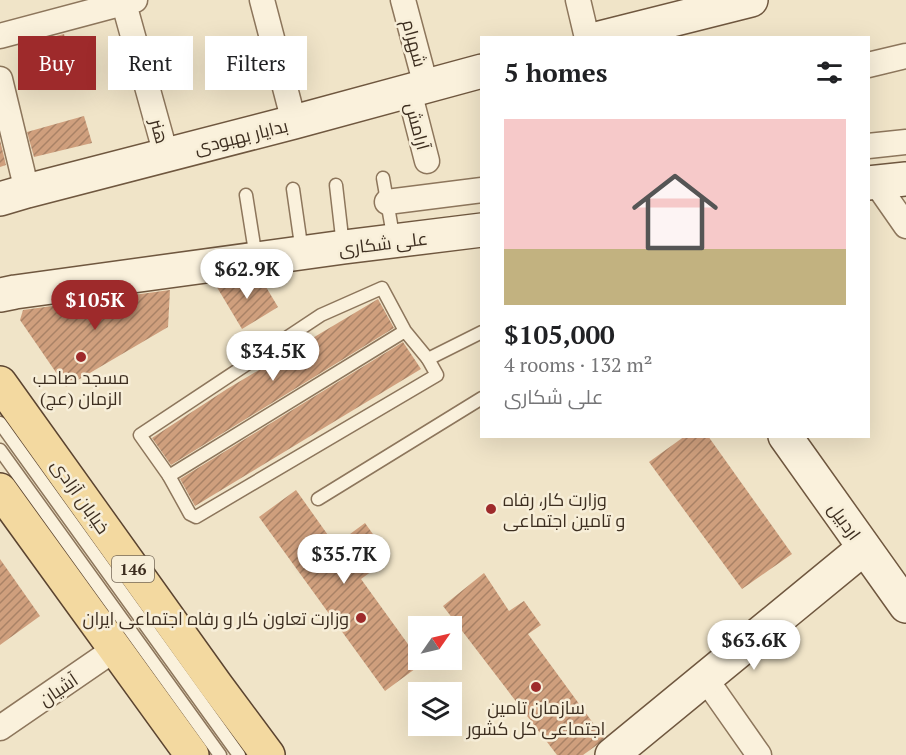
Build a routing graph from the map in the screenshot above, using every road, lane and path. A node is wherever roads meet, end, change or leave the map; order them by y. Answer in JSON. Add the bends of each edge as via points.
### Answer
{"nodes":[{"id":1,"x":262,"y":0,"type":"edge"},
{"id":2,"x":403,"y":0,"type":"edge"},
{"id":3,"x":578,"y":0,"type":"edge"},
{"id":4,"x":751,"y":0,"type":"edge"},
{"id":5,"x":128,"y":1,"type":"edge"},
{"id":6,"x":0,"y":36,"type":"edge"},
{"id":7,"x":587,"y":36,"type":"edge"},
{"id":8,"x":608,"y":36,"type":"edge"},
{"id":9,"x":906,"y":56,"type":"edge"},
{"id":10,"x":870,"y":65,"type":"edge"},
{"id":11,"x":480,"y":71,"type":"edge"},
{"id":12,"x":0,"y":79,"type":"edge"},
{"id":13,"x":417,"y":88,"type":"junction"},
{"id":14,"x":294,"y":122,"type":"junction"},
{"id":15,"x":906,"y":142,"type":"edge"},
{"id":16,"x":870,"y":146,"type":"edge"},
{"id":17,"x":166,"y":155,"type":"junction"},
{"id":18,"x":427,"y":161,"type":"dead end"},
{"id":19,"x":883,"y":182,"type":"edge"},
{"id":20,"x":336,"y":184,"type":"dead end"},
{"id":21,"x":293,"y":189,"type":"dead end"},
{"id":22,"x":385,"y":190,"type":"joint"},
{"id":23,"x":480,"y":190,"type":"edge"},
{"id":24,"x":13,"y":195,"type":"edge"},
{"id":25,"x":246,"y":195,"type":"dead end"},
{"id":26,"x":906,"y":226,"type":"edge"},
{"id":27,"x":480,"y":230,"type":"edge"},
{"id":28,"x":394,"y":242,"type":"junction"},
{"id":29,"x":344,"y":247,"type":"junction"},
{"id":30,"x":302,"y":253,"type":"junction"},
{"id":31,"x":256,"y":259,"type":"junction"},
{"id":32,"x":0,"y":296,"type":"edge"},
{"id":33,"x":405,"y":331,"type":"junction"},
{"id":34,"x":480,"y":333,"type":"edge"},
{"id":35,"x":428,"y":360,"type":"junction"},
{"id":36,"x":0,"y":383,"type":"edge"},
{"id":37,"x":480,"y":399,"type":"edge"},
{"id":38,"x":0,"y":423,"type":"edge"},
{"id":39,"x":786,"y":438,"type":"edge"},
{"id":40,"x":0,"y":450,"type":"edge"},
{"id":41,"x":169,"y":476,"type":"junction"},
{"id":42,"x":0,"y":490,"type":"edge"},
{"id":43,"x":318,"y":499,"type":"dead end"},
{"id":44,"x":864,"y":548,"type":"junction"},
{"id":45,"x":906,"y":606,"type":"edge"},
{"id":46,"x":115,"y":650,"type":"junction"},
{"id":47,"x":705,"y":678,"type":"junction"},
{"id":48,"x":0,"y":728,"type":"edge"},
{"id":49,"x":192,"y":755,"type":"edge"},
{"id":50,"x":220,"y":755,"type":"edge"},
{"id":51,"x":239,"y":755,"type":"edge"},
{"id":52,"x":268,"y":755,"type":"edge"},
{"id":53,"x":612,"y":755,"type":"edge"},
{"id":54,"x":759,"y":755,"type":"edge"}],
"edges":[{"from":1,"to":14,"type":"street"},
{"from":2,"to":13,"type":"street","name":"شهرام"},
{"from":3,"to":7,"type":"street"},
{"from":4,"to":8,"type":"street"},
{"from":5,"to":6,"type":"street"},
{"from":5,"to":17,"type":"street","name":"هنر"},
{"from":9,"to":10,"type":"street"},
{"from":11,"to":13,"type":"street","name":"بدایار بهبودی"},
{"from":12,"to":24,"type":"street"},
{"from":13,"to":14,"type":"street","name":"بدایار بهبودی"},
{"from":13,"to":18,"type":"street","name":"آرامش"},
{"from":14,"to":17,"type":"street","name":"بدایار بهبودی"},
{"from":15,"to":16,"type":"street"},
{"from":17,"to":24,"type":"street","name":"بدایار بهبودی"},
{"from":19,"to":26,"type":"street"},
{"from":20,"to":29,"type":"lane"},
{"from":21,"to":30,"type":"lane"},
{"from":22,"to":23,"type":"street"},
{"from":22,"to":28,"type":"lane"},
{"from":25,"to":31,"type":"lane"},
{"from":27,"to":28,"type":"street","name":"علی شکاری"},
{"from":28,"to":29,"type":"street","name":"علی شکاری"},
{"from":29,"to":30,"type":"street","name":"علی شکاری"},
{"from":30,"to":31,"type":"street","name":"علی شکاری"},
{"from":31,"to":32,"type":"street","name":"علی شکاری"},
{"from":33,"to":35,"type":"lane"},
{"from":33,"to":41,"type":"lane"},
{"from":33,"to":41,"type":"lane","via":[[382,288],[321,315],[140,435]]},
{"from":34,"to":35,"type":"lane"},
{"from":35,"to":41,"type":"lane","via":[[437,375],[196,517],[190,514]]},
{"from":36,"to":52,"type":"main road","name":"خیابان آزادی","number":"146"},
{"from":37,"to":43,"type":"lane"},
{"from":38,"to":51,"type":"lane"},
{"from":39,"to":44,"type":"street","name":"اردبیل"},
{"from":40,"to":50,"type":"lane"},
{"from":42,"to":46,"type":"main road"},
{"from":44,"to":45,"type":"street","name":"اردبیل"},
{"from":44,"to":47,"type":"street"},
{"from":46,"to":48,"type":"street","name":"آشیان"},
{"from":46,"to":49,"type":"main road"},
{"from":47,"to":53,"type":"street"},
{"from":47,"to":54,"type":"street"}]}
